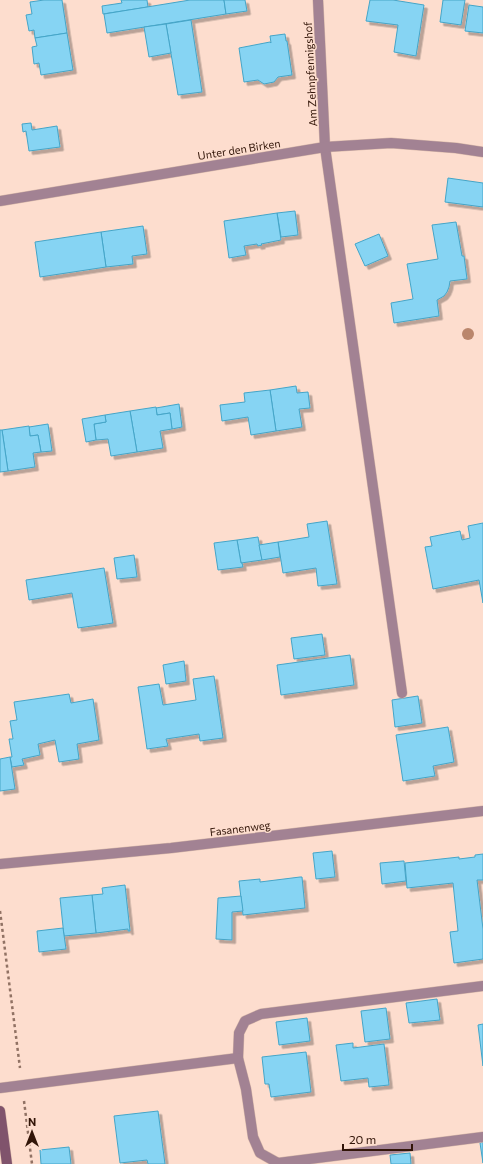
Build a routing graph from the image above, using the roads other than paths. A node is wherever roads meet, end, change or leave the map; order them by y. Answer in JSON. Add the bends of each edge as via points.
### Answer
{"nodes":[{"id":1,"x":318,"y":0,"type":"edge"},
{"id":2,"x":325,"y":147,"type":"junction"},
{"id":3,"x":483,"y":152,"type":"edge"},
{"id":4,"x":0,"y":201,"type":"edge"},
{"id":5,"x":402,"y":693,"type":"dead end"},
{"id":6,"x":483,"y":811,"type":"edge"},
{"id":7,"x":0,"y":864,"type":"edge"},
{"id":8,"x":483,"y":986,"type":"edge"},
{"id":9,"x":238,"y":1058,"type":"junction"},
{"id":10,"x":0,"y":1088,"type":"edge"},
{"id":11,"x":0,"y":1111,"type":"edge"},
{"id":12,"x":483,"y":1137,"type":"edge"},
{"id":13,"x":7,"y":1164,"type":"edge"}],
"edges":[{"from":1,"to":2,"type":"street","name":"Am Zehnpfennigshof"},
{"from":2,"to":3,"type":"street","name":"Unter den Birken","via":[[391,143]]},
{"from":2,"to":4,"type":"street","name":"Unter den Birken"},
{"from":2,"to":5,"type":"street","name":"Am Zehnpfennigshof"},
{"from":6,"to":7,"type":"street","name":"Fasanenweg","via":[[171,848]]},
{"from":8,"to":9,"type":"street","via":[[261,1014],[245,1021],[239,1033]]},
{"from":9,"to":10,"type":"street"},
{"from":9,"to":12,"type":"street","via":[[246,1089],[252,1137],[260,1153],[278,1163]]},
{"from":11,"to":13,"type":"main road"}]}
